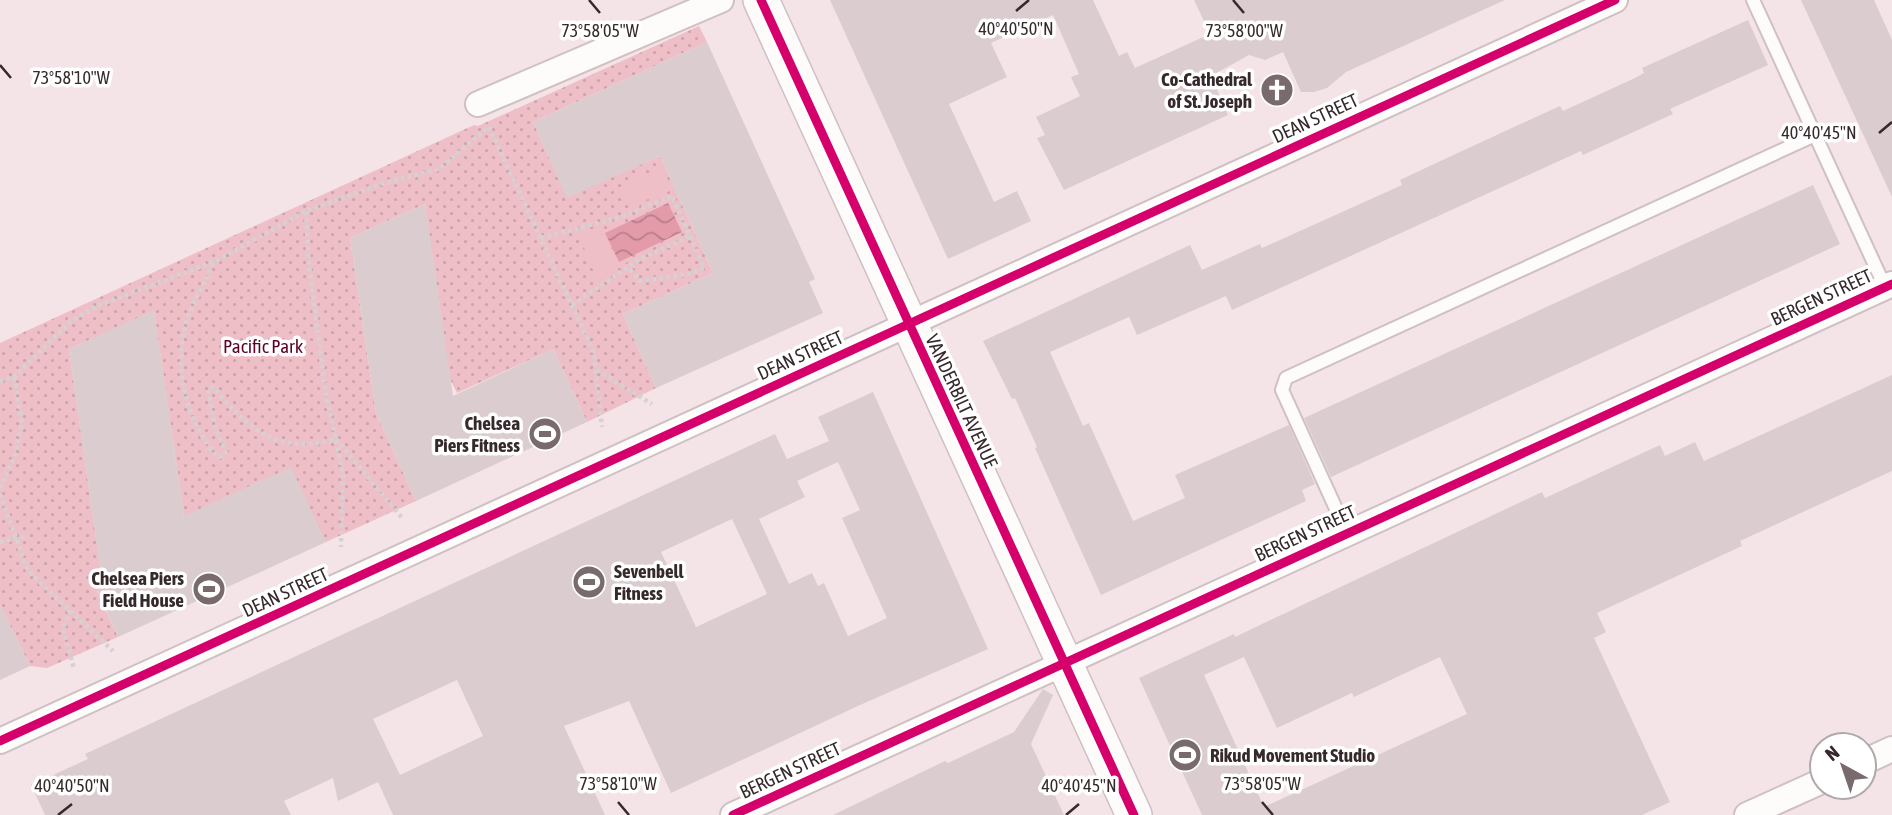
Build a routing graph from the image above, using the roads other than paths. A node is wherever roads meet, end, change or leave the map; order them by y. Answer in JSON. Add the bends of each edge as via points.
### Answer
{"nodes":[{"id":1,"x":721,"y":0,"type":"edge"},
{"id":2,"x":761,"y":0,"type":"edge"},
{"id":3,"x":1615,"y":0,"type":"edge"},
{"id":4,"x":1754,"y":0,"type":"edge"},
{"id":5,"x":478,"y":104,"type":"road end"},
{"id":6,"x":1815,"y":135,"type":"junction"},
{"id":7,"x":1888,"y":285,"type":"edge"},
{"id":8,"x":908,"y":325,"type":"junction"},
{"id":9,"x":1347,"y":533,"type":"junction"},
{"id":10,"x":1064,"y":662,"type":"junction"},
{"id":11,"x":0,"y":741,"type":"edge"},
{"id":12,"x":1808,"y":787,"type":"edge"},
{"id":13,"x":733,"y":815,"type":"edge"},
{"id":14,"x":1134,"y":815,"type":"edge"},
{"id":15,"x":1747,"y":815,"type":"edge"}],
"edges":[{"from":1,"to":5,"type":"street"},
{"from":2,"to":8,"type":"main road","name":"VANDERBILT AVENUE"},
{"from":3,"to":8,"type":"street","name":"DEAN STREET"},
{"from":4,"to":6,"type":"lane"},
{"from":6,"to":7,"type":"lane"},
{"from":6,"to":9,"type":"lane","via":[[1286,378],[1282,390]]},
{"from":7,"to":9,"type":"street","name":"BERGEN STREET"},
{"from":8,"to":10,"type":"main road","name":"VANDERBILT AVENUE"},
{"from":8,"to":11,"type":"street","name":"DEAN STREET"},
{"from":9,"to":10,"type":"street","name":"BERGEN STREET"},
{"from":10,"to":13,"type":"street","name":"BERGEN STREET"},
{"from":10,"to":14,"type":"main road","name":"VANDERBILT AVENUE"},
{"from":12,"to":15,"type":"street"}]}
